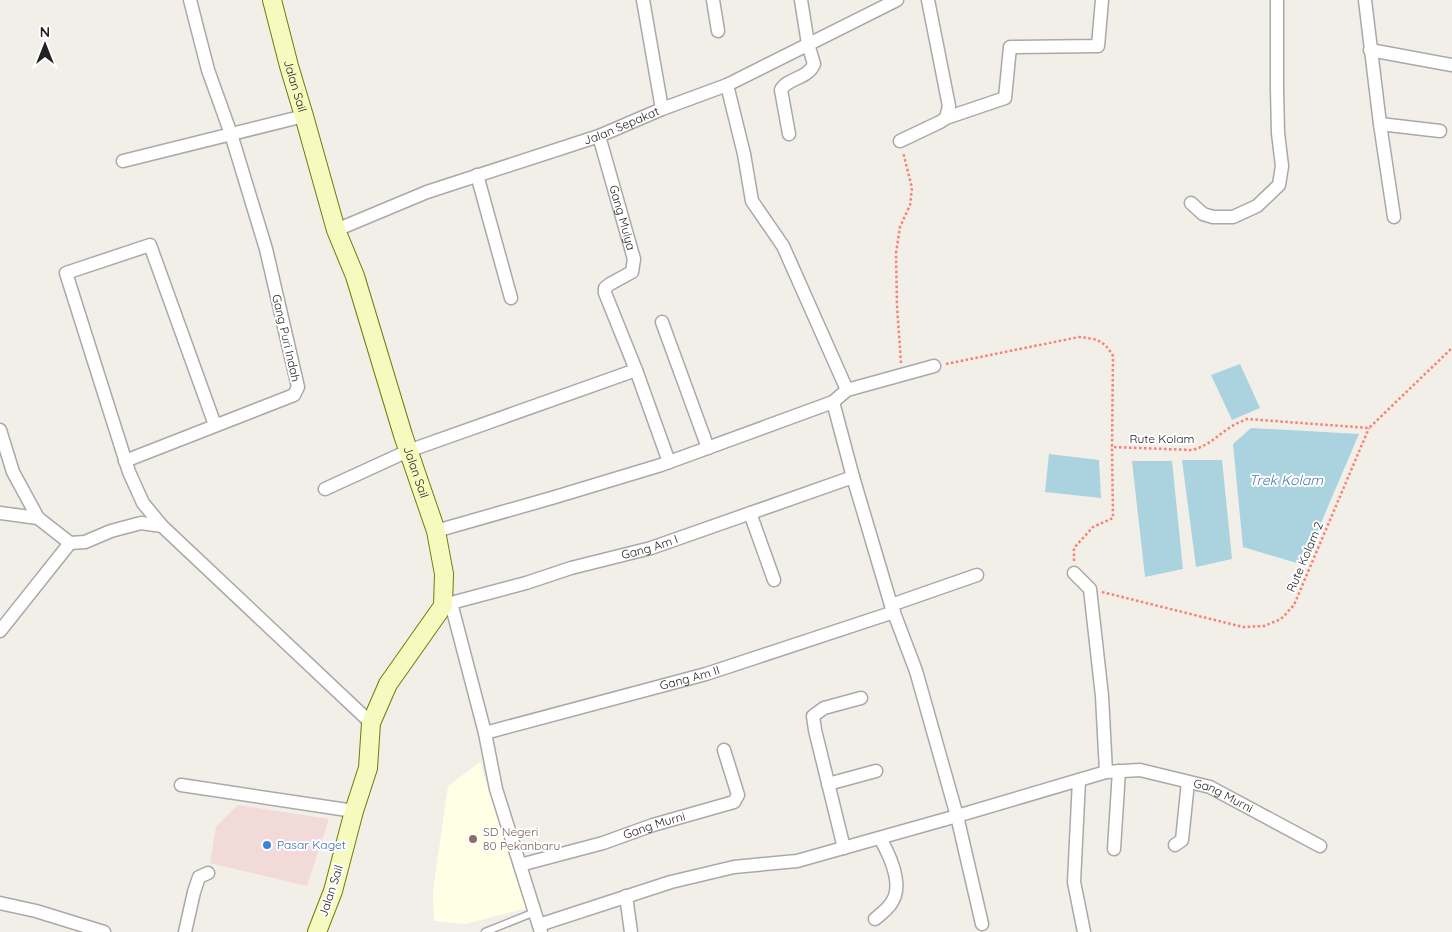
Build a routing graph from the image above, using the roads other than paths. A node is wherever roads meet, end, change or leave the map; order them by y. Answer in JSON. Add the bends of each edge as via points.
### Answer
{"nodes":[{"id":1,"x":190,"y":0,"type":"edge"},
{"id":2,"x":272,"y":0,"type":"edge"},
{"id":3,"x":643,"y":0,"type":"edge"},
{"id":4,"x":713,"y":0,"type":"edge"},
{"id":5,"x":801,"y":0,"type":"edge"},
{"id":6,"x":897,"y":0,"type":"edge"},
{"id":7,"x":928,"y":0,"type":"edge"},
{"id":8,"x":1102,"y":0,"type":"edge"},
{"id":9,"x":1277,"y":0,"type":"edge"},
{"id":10,"x":1366,"y":0,"type":"edge"},
{"id":11,"x":718,"y":31,"type":"dead end"},
{"id":12,"x":808,"y":44,"type":"junction"},
{"id":13,"x":1370,"y":50,"type":"junction"},
{"id":14,"x":1452,"y":65,"type":"edge"},
{"id":15,"x":727,"y":85,"type":"junction"},
{"id":16,"x":662,"y":109,"type":"junction"},
{"id":17,"x":304,"y":116,"type":"junction"},
{"id":18,"x":946,"y":118,"type":"junction"},
{"id":19,"x":1380,"y":124,"type":"junction"},
{"id":20,"x":1440,"y":131,"type":"dead end"},
{"id":21,"x":231,"y":134,"type":"junction"},
{"id":22,"x":789,"y":134,"type":"dead end"},
{"id":23,"x":599,"y":136,"type":"junction"},
{"id":24,"x":900,"y":141,"type":"road end"},
{"id":25,"x":123,"y":161,"type":"dead end"},
{"id":26,"x":477,"y":175,"type":"junction"},
{"id":27,"x":1191,"y":203,"type":"dead end"},
{"id":28,"x":1394,"y":217,"type":"dead end"},
{"id":29,"x":336,"y":230,"type":"junction"},
{"id":30,"x":511,"y":298,"type":"dead end"},
{"id":31,"x":662,"y":322,"type":"dead end"},
{"id":32,"x":934,"y":366,"type":"road end"},
{"id":33,"x":636,"y":370,"type":"junction"},
{"id":34,"x":847,"y":390,"type":"junction"},
{"id":35,"x":833,"y":402,"type":"junction"},
{"id":36,"x":215,"y":425,"type":"junction"},
{"id":37,"x":0,"y":430,"type":"edge"},
{"id":38,"x":708,"y":448,"type":"junction"},
{"id":39,"x":408,"y":451,"type":"junction"},
{"id":40,"x":125,"y":461,"type":"junction"},
{"id":41,"x":669,"y":462,"type":"junction"},
{"id":42,"x":852,"y":477,"type":"junction"},
{"id":43,"x":325,"y":489,"type":"dead end"},
{"id":44,"x":0,"y":513,"type":"edge"},
{"id":45,"x":750,"y":513,"type":"junction"},
{"id":46,"x":38,"y":518,"type":"junction"},
{"id":47,"x":162,"y":526,"type":"junction"},
{"id":48,"x":436,"y":531,"type":"junction"},
{"id":49,"x":70,"y":543,"type":"junction"},
{"id":50,"x":1074,"y":573,"type":"road end"},
{"id":51,"x":977,"y":575,"type":"dead end"},
{"id":52,"x":774,"y":580,"type":"dead end"},
{"id":53,"x":447,"y":604,"type":"junction"},
{"id":54,"x":892,"y":608,"type":"junction"},
{"id":55,"x":0,"y":630,"type":"edge"},
{"id":56,"x":861,"y":698,"type":"dead end"},
{"id":57,"x":371,"y":723,"type":"junction"},
{"id":58,"x":484,"y":733,"type":"junction"},
{"id":59,"x":724,"y":750,"type":"dead end"},
{"id":60,"x":876,"y":771,"type":"dead end"},
{"id":61,"x":1112,"y":772,"type":"junction"},
{"id":62,"x":1079,"y":780,"type":"junction"},
{"id":63,"x":1188,"y":782,"type":"junction"},
{"id":64,"x":828,"y":784,"type":"junction"},
{"id":65,"x":181,"y":785,"type":"dead end"},
{"id":66,"x":354,"y":810,"type":"junction"},
{"id":67,"x":958,"y":816,"type":"junction"},
{"id":68,"x":880,"y":838,"type":"junction"},
{"id":69,"x":1175,"y":845,"type":"dead end"},
{"id":70,"x":1320,"y":846,"type":"dead end"},
{"id":71,"x":844,"y":848,"type":"junction"},
{"id":72,"x":1114,"y":849,"type":"dead end"},
{"id":73,"x":520,"y":865,"type":"junction"},
{"id":74,"x":208,"y":873,"type":"dead end"},
{"id":75,"x":626,"y":896,"type":"junction"},
{"id":76,"x":0,"y":903,"type":"edge"},
{"id":77,"x":535,"y":912,"type":"junction"},
{"id":78,"x":875,"y":919,"type":"dead end"},
{"id":79,"x":982,"y":924,"type":"dead end"},
{"id":80,"x":540,"y":928,"type":"edge"},
{"id":81,"x":104,"y":932,"type":"edge"},
{"id":82,"x":185,"y":932,"type":"edge"},
{"id":83,"x":317,"y":932,"type":"edge"},
{"id":84,"x":485,"y":932,"type":"edge"},
{"id":85,"x":631,"y":932,"type":"edge"},
{"id":86,"x":1084,"y":932,"type":"edge"}],
"edges":[{"from":1,"to":21,"type":"street","name":"Gang Puri Indah","via":[[208,70]]},
{"from":2,"to":17,"type":"street","name":"Jalan Sail"},
{"from":3,"to":16,"type":"street"},
{"from":4,"to":11,"type":"street"},
{"from":5,"to":12,"type":"street"},
{"from":6,"to":12,"type":"street","name":"Jalan Sepakat"},
{"from":7,"to":18,"type":"street","via":[[949,106]]},
{"from":8,"to":18,"type":"street","via":[[1098,46],[1010,47],[1005,98]]},
{"from":9,"to":27,"type":"street","via":[[1278,133],[1282,166],[1279,185],[1258,206],[1232,216],[1203,214]]},
{"from":10,"to":13,"type":"street"},
{"from":12,"to":15,"type":"street","name":"Jalan Sepakat"},
{"from":12,"to":22,"type":"street","via":[[814,67],[781,90]]},
{"from":13,"to":14,"type":"street"},
{"from":13,"to":19,"type":"street"},
{"from":15,"to":16,"type":"street","name":"Jalan Sepakat"},
{"from":15,"to":34,"type":"street","via":[[752,202],[783,246]]},
{"from":16,"to":23,"type":"street","name":"Jalan Sepakat"},
{"from":17,"to":21,"type":"street"},
{"from":17,"to":29,"type":"street","name":"Jalan Sail"},
{"from":18,"to":24,"type":"street"},
{"from":19,"to":20,"type":"street"},
{"from":19,"to":28,"type":"street"},
{"from":21,"to":25,"type":"street"},
{"from":21,"to":36,"type":"street","name":"Gang Puri Indah","via":[[266,249],[298,387],[294,395]]},
{"from":23,"to":26,"type":"street","name":"Jalan Sepakat"},
{"from":23,"to":33,"type":"street","name":"Gang Mulya","via":[[634,259],[632,272],[610,284],[605,293]]},
{"from":26,"to":29,"type":"street","name":"Jalan Sepakat"},
{"from":26,"to":30,"type":"street"},
{"from":29,"to":39,"type":"street","name":"Jalan Sail","via":[[355,276]]},
{"from":31,"to":38,"type":"street"},
{"from":32,"to":34,"type":"street"},
{"from":33,"to":39,"type":"street"},
{"from":33,"to":41,"type":"street","name":"Gang Mulya"},
{"from":34,"to":35,"type":"street"},
{"from":35,"to":38,"type":"street"},
{"from":35,"to":42,"type":"street"},
{"from":36,"to":40,"type":"street","name":"Gang Puri Indah"},
{"from":36,"to":40,"type":"street","via":[[150,245],[66,274]]},
{"from":37,"to":46,"type":"street","via":[[12,472]]},
{"from":38,"to":41,"type":"street"},
{"from":39,"to":43,"type":"street"},
{"from":39,"to":48,"type":"street","name":"Jalan Sail"},
{"from":40,"to":47,"type":"street","via":[[143,503]]},
{"from":41,"to":48,"type":"street"},
{"from":42,"to":45,"type":"street","name":"Gang Am I"},
{"from":42,"to":54,"type":"street"},
{"from":44,"to":46,"type":"street"},
{"from":45,"to":52,"type":"street"},
{"from":45,"to":53,"type":"street","name":"Gang Am I","via":[[651,548]]},
{"from":46,"to":49,"type":"street"},
{"from":47,"to":49,"type":"street","via":[[141,523],[85,542]]},
{"from":47,"to":57,"type":"street"},
{"from":48,"to":53,"type":"street","name":"Jalan Sail"},
{"from":49,"to":55,"type":"street"},
{"from":50,"to":61,"type":"street","via":[[1090,589]]},
{"from":51,"to":54,"type":"street","name":"Gang Am II"},
{"from":53,"to":57,"type":"street","name":"Jalan Sail","via":[[388,684]]},
{"from":53,"to":58,"type":"street"},
{"from":54,"to":58,"type":"street","name":"Gang Am II","via":[[706,674]]},
{"from":54,"to":67,"type":"street","via":[[916,671]]},
{"from":56,"to":64,"type":"street","via":[[824,708],[813,716]]},
{"from":57,"to":66,"type":"street","name":"Jalan Sail","via":[[368,768]]},
{"from":58,"to":73,"type":"street","via":[[496,789]]},
{"from":59,"to":73,"type":"street","name":"Gang Murni","via":[[738,796],[734,802]]},
{"from":60,"to":64,"type":"street"},
{"from":61,"to":62,"type":"street","name":"Gang Murni"},
{"from":61,"to":63,"type":"street","name":"Gang Murni","via":[[1140,770]]},
{"from":61,"to":72,"type":"street"},
{"from":62,"to":67,"type":"street","name":"Gang Murni"},
{"from":62,"to":86,"type":"street","via":[[1074,882]]},
{"from":63,"to":69,"type":"street","via":[[1182,840]]},
{"from":63,"to":70,"type":"street","name":"Gang Murni","via":[[1210,787]]},
{"from":64,"to":71,"type":"street"},
{"from":65,"to":66,"type":"street"},
{"from":66,"to":83,"type":"street","name":"Jalan Sail"},
{"from":67,"to":68,"type":"street","name":"Gang Murni"},
{"from":67,"to":79,"type":"street"},
{"from":68,"to":71,"type":"street","name":"Gang Murni"},
{"from":68,"to":78,"type":"street","via":[[888,853],[897,888],[893,901]]},
{"from":71,"to":75,"type":"street","name":"Gang Murni","via":[[798,861],[734,867]]},
{"from":73,"to":77,"type":"street"},
{"from":74,"to":82,"type":"street","via":[[199,877]]},
{"from":75,"to":80,"type":"street","name":"Gang Murni"},
{"from":75,"to":85,"type":"street"},
{"from":76,"to":81,"type":"street"},
{"from":77,"to":80,"type":"street"},
{"from":77,"to":84,"type":"lane"}]}
